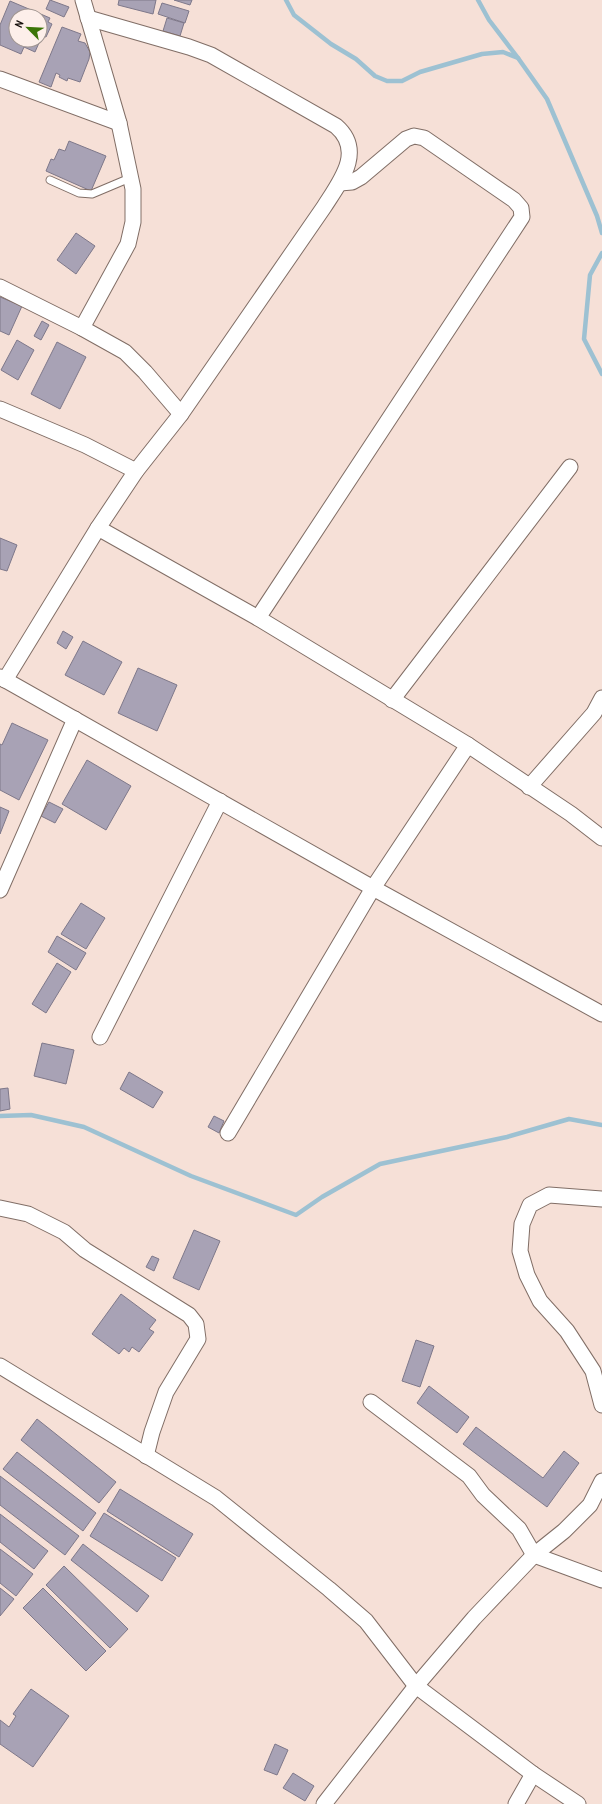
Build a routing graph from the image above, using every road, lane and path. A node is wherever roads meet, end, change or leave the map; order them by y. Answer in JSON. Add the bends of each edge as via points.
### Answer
{"nodes":[{"id":1,"x":83,"y":0,"type":"edge"},
{"id":2,"x":88,"y":18,"type":"junction"},
{"id":3,"x":0,"y":79,"type":"edge"},
{"id":4,"x":119,"y":123,"type":"junction"},
{"id":5,"x":130,"y":178,"type":"junction"},
{"id":6,"x":50,"y":180,"type":"dead end"},
{"id":7,"x":340,"y":183,"type":"junction"},
{"id":8,"x":0,"y":288,"type":"edge"},
{"id":9,"x":82,"y":328,"type":"junction"},
{"id":10,"x":0,"y":409,"type":"edge"},
{"id":11,"x":181,"y":414,"type":"junction"},
{"id":12,"x":570,"y":467,"type":"dead end"},
{"id":13,"x":136,"y":471,"type":"junction"},
{"id":14,"x":98,"y":528,"type":"junction"},
{"id":15,"x":258,"y":618,"type":"junction"},
{"id":16,"x":3,"y":678,"type":"edge"},
{"id":17,"x":602,"y":698,"type":"edge"},
{"id":18,"x":392,"y":700,"type":"junction"},
{"id":19,"x":598,"y":716,"type":"edge"},
{"id":20,"x":75,"y":719,"type":"junction"},
{"id":21,"x":468,"y":745,"type":"junction"},
{"id":22,"x":529,"y":787,"type":"junction"},
{"id":23,"x":220,"y":801,"type":"junction"},
{"id":24,"x":602,"y":838,"type":"edge"},
{"id":25,"x":373,"y":888,"type":"junction"},
{"id":26,"x":0,"y":890,"type":"edge"},
{"id":27,"x":602,"y":1014,"type":"edge"},
{"id":28,"x":100,"y":1037,"type":"dead end"},
{"id":29,"x":228,"y":1133,"type":"dead end"},
{"id":30,"x":602,"y":1199,"type":"edge"},
{"id":31,"x":0,"y":1208,"type":"edge"},
{"id":32,"x":0,"y":1366,"type":"edge"},
{"id":33,"x":371,"y":1402,"type":"dead end"},
{"id":34,"x":602,"y":1405,"type":"edge"},
{"id":35,"x":146,"y":1456,"type":"junction"},
{"id":36,"x":602,"y":1481,"type":"edge"},
{"id":37,"x":534,"y":1555,"type":"junction"},
{"id":38,"x":602,"y":1580,"type":"edge"},
{"id":39,"x":416,"y":1686,"type":"junction"},
{"id":40,"x":534,"y":1774,"type":"junction"},
{"id":41,"x":324,"y":1804,"type":"edge"},
{"id":42,"x":516,"y":1804,"type":"edge"},
{"id":43,"x":578,"y":1804,"type":"edge"}],
"edges":[{"from":1,"to":2,"type":"street"},
{"from":2,"to":4,"type":"street"},
{"from":2,"to":7,"type":"street","via":[[211,55],[336,126],[344,134],[349,145],[345,174]]},
{"from":3,"to":4,"type":"street"},
{"from":4,"to":5,"type":"street"},
{"from":5,"to":6,"type":"lane","via":[[92,194],[79,193]]},
{"from":5,"to":9,"type":"street","via":[[133,189],[133,222],[128,244]]},
{"from":7,"to":11,"type":"street"},
{"from":7,"to":15,"type":"street","via":[[352,182],[361,177],[406,139],[414,136],[424,138],[514,200],[521,208],[522,217]]},
{"from":8,"to":9,"type":"street"},
{"from":9,"to":11,"type":"street","via":[[125,352]]},
{"from":10,"to":13,"type":"street","via":[[85,445]]},
{"from":11,"to":13,"type":"street"},
{"from":12,"to":18,"type":"street"},
{"from":13,"to":14,"type":"street"},
{"from":14,"to":15,"type":"street"},
{"from":14,"to":16,"type":"street"},
{"from":15,"to":18,"type":"street"},
{"from":16,"to":20,"type":"street"},
{"from":17,"to":19,"type":"street"},
{"from":18,"to":21,"type":"street"},
{"from":19,"to":22,"type":"street"},
{"from":20,"to":23,"type":"street"},
{"from":20,"to":26,"type":"street"},
{"from":21,"to":22,"type":"street"},
{"from":21,"to":25,"type":"street"},
{"from":22,"to":24,"type":"street"},
{"from":23,"to":25,"type":"street"},
{"from":23,"to":28,"type":"street"},
{"from":25,"to":27,"type":"street"},
{"from":25,"to":29,"type":"street"},
{"from":30,"to":34,"type":"street","via":[[549,1195],[530,1205],[522,1224],[520,1251],[527,1275],[540,1301],[567,1331],[593,1371]]},
{"from":31,"to":35,"type":"street","via":[[28,1214],[64,1232],[85,1250],[189,1315],[196,1324],[198,1339],[166,1392]]},
{"from":32,"to":35,"type":"street"},
{"from":33,"to":37,"type":"street","via":[[468,1476],[483,1495],[519,1529]]},
{"from":35,"to":39,"type":"street","via":[[216,1498],[329,1589],[366,1621]]},
{"from":36,"to":37,"type":"street","via":[[590,1506]]},
{"from":37,"to":38,"type":"street"},
{"from":37,"to":39,"type":"street","via":[[474,1618]]},
{"from":39,"to":40,"type":"street"},
{"from":39,"to":41,"type":"street"},
{"from":40,"to":42,"type":"street"},
{"from":40,"to":43,"type":"street"}]}
